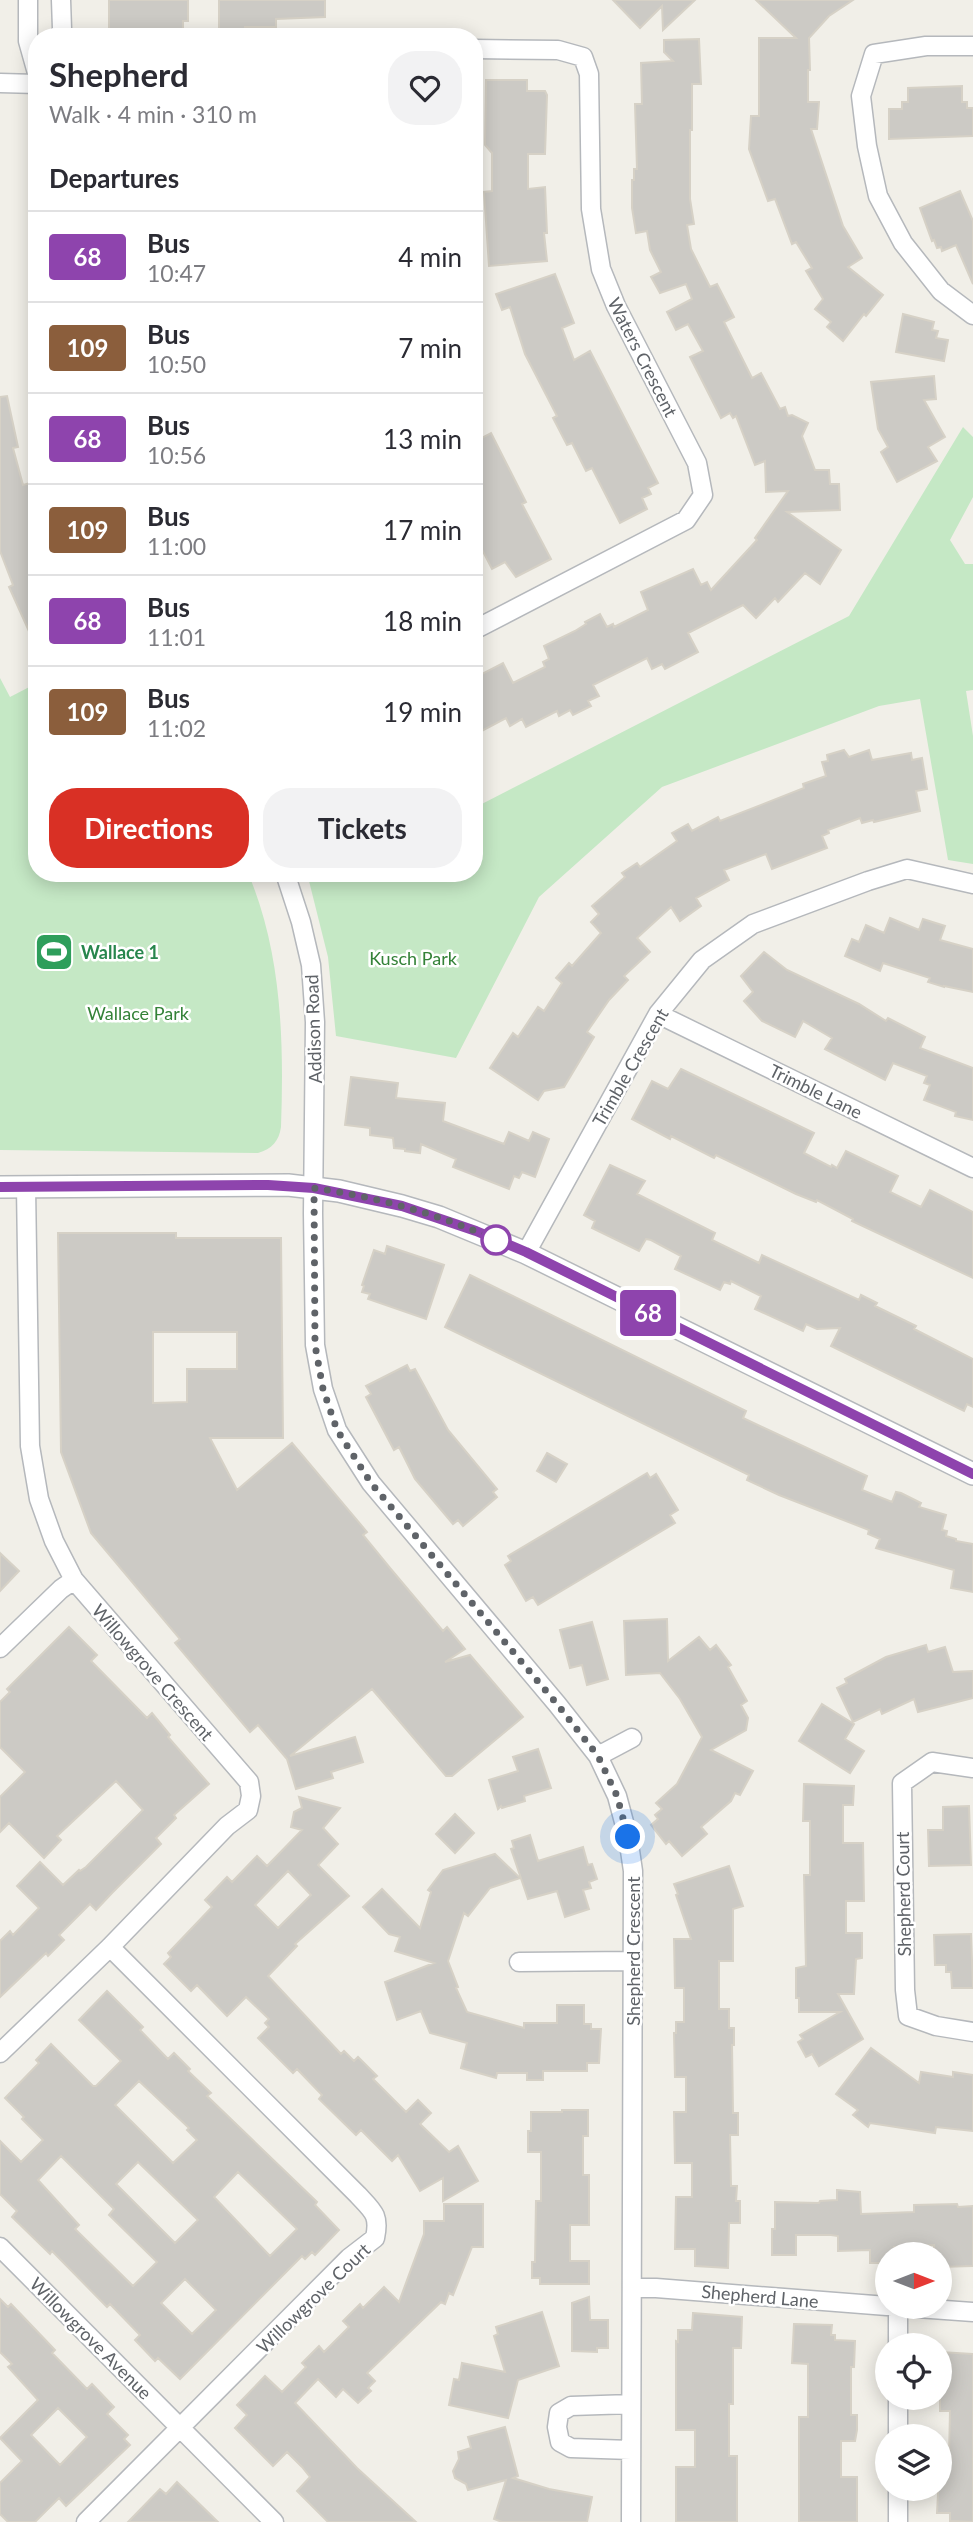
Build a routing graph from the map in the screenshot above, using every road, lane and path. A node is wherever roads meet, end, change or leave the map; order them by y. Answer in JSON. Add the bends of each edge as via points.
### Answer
{"nodes":[{"id":1,"x":28,"y":0,"type":"edge"},
{"id":2,"x":61,"y":0,"type":"edge"},
{"id":3,"x":29,"y":28,"type":"edge"},
{"id":4,"x":62,"y":28,"type":"edge"},
{"id":5,"x":973,"y":46,"type":"edge"},
{"id":6,"x":483,"y":50,"type":"edge"},
{"id":7,"x":0,"y":83,"type":"edge"},
{"id":8,"x":28,"y":84,"type":"edge"},
{"id":9,"x":972,"y":313,"type":"edge"},
{"id":10,"x":483,"y":624,"type":"edge"},
{"id":11,"x":288,"y":882,"type":"edge"},
{"id":12,"x":973,"y":884,"type":"edge"},
{"id":13,"x":658,"y":1014,"type":"junction"},
{"id":14,"x":973,"y":1168,"type":"edge"},
{"id":15,"x":0,"y":1187,"type":"edge"},
{"id":16,"x":26,"y":1187,"type":"junction"},
{"id":17,"x":314,"y":1188,"type":"junction"},
{"id":18,"x":526,"y":1252,"type":"junction"},
{"id":19,"x":973,"y":1474,"type":"edge"},
{"id":20,"x":74,"y":1580,"type":"junction"},
{"id":21,"x":0,"y":1647,"type":"edge"},
{"id":22,"x":632,"y":1738,"type":"dead end"},
{"id":23,"x":598,"y":1756,"type":"junction"},
{"id":24,"x":973,"y":1768,"type":"edge"},
{"id":25,"x":110,"y":1947,"type":"junction"},
{"id":26,"x":633,"y":1961,"type":"junction"},
{"id":27,"x":519,"y":1962,"type":"dead end"},
{"id":28,"x":973,"y":2032,"type":"edge"},
{"id":29,"x":0,"y":2053,"type":"edge"},
{"id":30,"x":0,"y":2247,"type":"edge"},
{"id":31,"x":633,"y":2288,"type":"junction"},
{"id":32,"x":875,"y":2305,"type":"edge"},
{"id":33,"x":952,"y":2311,"type":"edge"},
{"id":34,"x":973,"y":2312,"type":"edge"},
{"id":35,"x":631,"y":2404,"type":"junction"},
{"id":36,"x":182,"y":2428,"type":"junction"},
{"id":37,"x":631,"y":2451,"type":"junction"},
{"id":38,"x":898,"y":2501,"type":"edge"},
{"id":39,"x":86,"y":2522,"type":"edge"},
{"id":40,"x":274,"y":2522,"type":"edge"},
{"id":41,"x":631,"y":2522,"type":"edge"},
{"id":42,"x":898,"y":2522,"type":"edge"}],
"edges":[{"from":1,"to":3,"type":"street"},
{"from":2,"to":4,"type":"street"},
{"from":5,"to":9,"type":"street","via":[[926,46],[874,54],[861,96],[878,196],[910,252],[941,291]]},
{"from":6,"to":10,"type":"street","name":"Waters Crescent","via":[[558,50],[583,57],[589,74],[590,209],[601,269],[697,463],[703,495],[686,520]]},
{"from":7,"to":8,"type":"street"},
{"from":11,"to":17,"type":"street","name":"Addison Road","via":[[310,965],[315,1022]]},
{"from":12,"to":13,"type":"street","name":"Trimble Crescent","via":[[907,869],[753,924],[702,961]]},
{"from":13,"to":14,"type":"street","name":"Trimble Lane"},
{"from":13,"to":18,"type":"street","name":"Trimble Crescent"},
{"from":15,"to":16,"type":"street"},
{"from":16,"to":17,"type":"street"},
{"from":16,"to":20,"type":"street","name":"Willowgrove Crescent","via":[[30,1446],[39,1499]]},
{"from":17,"to":18,"type":"street","via":[[402,1206]]},
{"from":17,"to":23,"type":"street","name":"Shepherd Crescent","via":[[315,1345],[337,1430],[371,1483]]},
{"from":18,"to":19,"type":"street"},
{"from":20,"to":21,"type":"street"},
{"from":20,"to":25,"type":"street","name":"Willowgrove Crescent","via":[[249,1783],[251,1796],[248,1810]]},
{"from":22,"to":23,"type":"street"},
{"from":23,"to":26,"type":"street","name":"Shepherd Crescent","via":[[617,1796],[634,1871]]},
{"from":24,"to":28,"type":"street","name":"Shepherd Court","via":[[932,1762],[902,1783],[908,2016]]},
{"from":25,"to":29,"type":"street","name":"Willowgrove Crescent"},
{"from":25,"to":36,"type":"street","name":"Willowgrove Court","via":[[358,2195],[375,2214],[378,2225],[375,2238],[349,2258]]},
{"from":26,"to":27,"type":"street"},
{"from":26,"to":31,"type":"street","name":"Shepherd Crescent"},
{"from":30,"to":36,"type":"street","name":"Willowgrove Avenue"},
{"from":31,"to":32,"type":"street","name":"Shepherd Lane"},
{"from":31,"to":35,"type":"street","name":"Shepherd Crescent"},
{"from":33,"to":34,"type":"street","name":"Shepherd Lane"},
{"from":35,"to":37,"type":"street","name":"Shepherd Crescent"},
{"from":35,"to":37,"type":"street","via":[[571,2406],[559,2413],[557,2427],[561,2442],[571,2448]]},
{"from":36,"to":39,"type":"street","name":"Willowgrove Court"},
{"from":36,"to":40,"type":"street","name":"Willowgrove Avenue"},
{"from":37,"to":41,"type":"street","name":"Shepherd Crescent"},
{"from":38,"to":42,"type":"street"}]}
